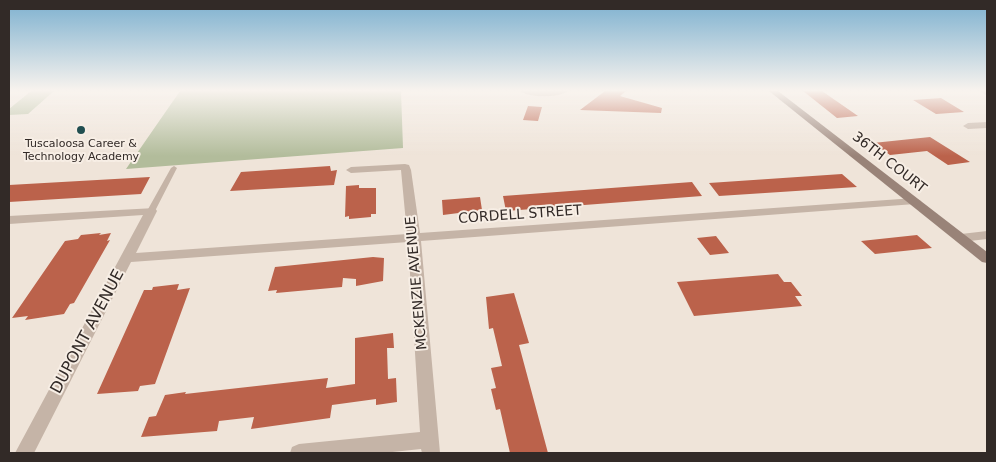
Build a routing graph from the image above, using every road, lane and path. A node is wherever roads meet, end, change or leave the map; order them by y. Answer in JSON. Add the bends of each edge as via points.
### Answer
{"nodes":[{"id":1,"x":801,"y":113,"type":"edge"},
{"id":2,"x":987,"y":125,"type":"edge"},
{"id":3,"x":968,"y":126,"type":"dead end"},
{"id":4,"x":174,"y":168,"type":"dead end"},
{"id":5,"x":351,"y":170,"type":"dead end"},
{"id":6,"x":915,"y":201,"type":"junction"},
{"id":7,"x":151,"y":211,"type":"junction"},
{"id":8,"x":9,"y":220,"type":"edge"},
{"id":9,"x":987,"y":235,"type":"edge"},
{"id":10,"x":414,"y":238,"type":"junction"},
{"id":11,"x":961,"y":238,"type":"junction"},
{"id":12,"x":127,"y":258,"type":"junction"},
{"id":13,"x":987,"y":259,"type":"edge"},
{"id":14,"x":430,"y":447,"type":"edge"},
{"id":15,"x":24,"y":453,"type":"edge"},
{"id":16,"x":299,"y":453,"type":"edge"}],
"edges":[{"from":1,"to":6,"type":"street","name":"36TH COURT"},
{"from":2,"to":3,"type":"street"},
{"from":4,"to":7,"type":"lane"},
{"from":5,"to":10,"type":"street","name":"MCKENZIE AVENUE","via":[[405,167]]},
{"from":6,"to":10,"type":"street","name":"CORDELL STREET"},
{"from":6,"to":11,"type":"street","name":"36TH COURT"},
{"from":7,"to":8,"type":"street"},
{"from":7,"to":12,"type":"street","name":"DUPONT AVENUE"},
{"from":9,"to":11,"type":"street"},
{"from":10,"to":12,"type":"street","name":"CORDELL STREET"},
{"from":10,"to":14,"type":"street","name":"MCKENZIE AVENUE"},
{"from":11,"to":13,"type":"street","name":"36TH COURT"},
{"from":12,"to":15,"type":"street","name":"DUPONT AVENUE"},
{"from":14,"to":16,"type":"street"}]}
